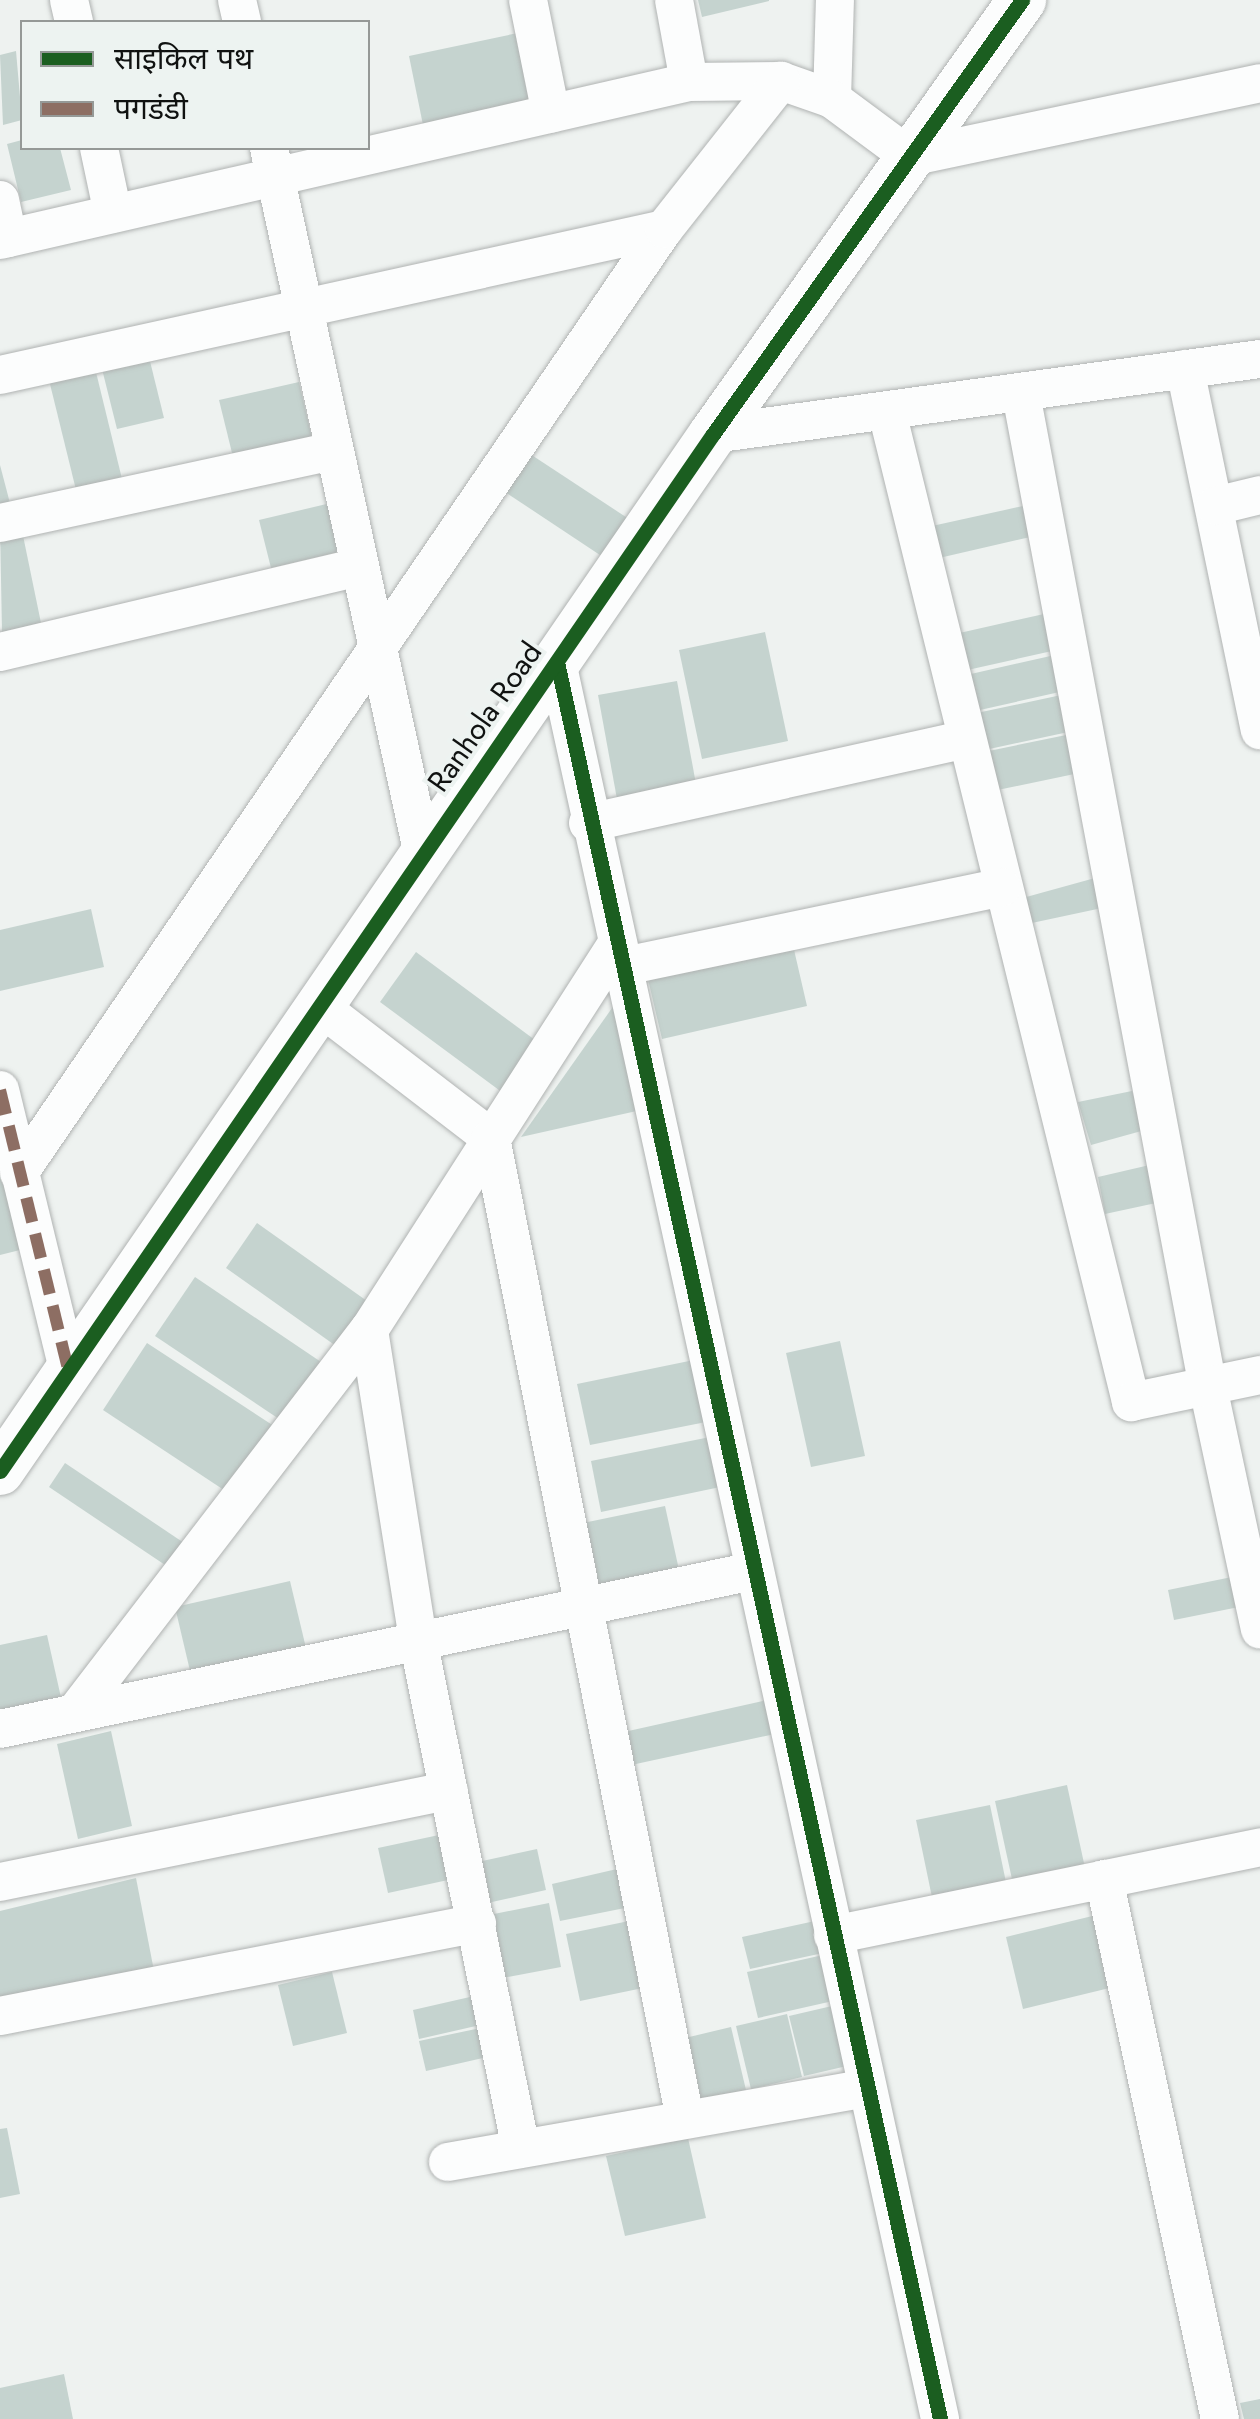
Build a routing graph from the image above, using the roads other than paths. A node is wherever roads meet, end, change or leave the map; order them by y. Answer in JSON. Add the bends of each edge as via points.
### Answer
{"nodes":[{"id":1,"x":528,"y":0,"type":"edge"},
{"id":2,"x":674,"y":0,"type":"edge"},
{"id":3,"x":835,"y":0,"type":"edge"},
{"id":4,"x":1022,"y":0,"type":"edge"},
{"id":5,"x":781,"y":80,"type":"junction"},
{"id":6,"x":690,"y":82,"type":"junction"},
{"id":7,"x":1260,"y":83,"type":"edge"},
{"id":8,"x":832,"y":99,"type":"junction"},
{"id":9,"x":551,"y":114,"type":"junction"},
{"id":10,"x":370,"y":145,"type":"edge"},
{"id":11,"x":99,"y":150,"type":"edge"},
{"id":12,"x":342,"y":150,"type":"edge"},
{"id":13,"x":910,"y":157,"type":"junction"},
{"id":14,"x":272,"y":162,"type":"edge"},
{"id":15,"x":0,"y":200,"type":"edge"},
{"id":16,"x":113,"y":214,"type":"junction"},
{"id":17,"x":664,"y":229,"type":"junction"},
{"id":18,"x":4,"y":239,"type":"edge"},
{"id":19,"x":303,"y":308,"type":"junction"},
{"id":20,"x":1260,"y":358,"type":"edge"},
{"id":21,"x":1184,"y":369,"type":"junction"},
{"id":22,"x":0,"y":375,"type":"edge"},
{"id":23,"x":1022,"y":394,"type":"junction"},
{"id":24,"x":887,"y":412,"type":"junction"},
{"id":25,"x":713,"y":434,"type":"junction"},
{"id":26,"x":334,"y":450,"type":"junction"},
{"id":27,"x":1260,"y":494,"type":"edge"},
{"id":28,"x":1215,"y":506,"type":"junction"},
{"id":29,"x":0,"y":523,"type":"edge"},
{"id":30,"x":360,"y":567,"type":"junction"},
{"id":31,"x":1249,"y":622,"type":"edge"},
{"id":32,"x":377,"y":649,"type":"junction"},
{"id":33,"x":0,"y":652,"type":"edge"},
{"id":34,"x":558,"y":662,"type":"junction"},
{"id":35,"x":1260,"y":730,"type":"edge"},
{"id":36,"x":966,"y":739,"type":"junction"},
{"id":37,"x":588,"y":823,"type":"junction"},
{"id":38,"x":423,"y":855,"type":"junction"},
{"id":39,"x":1002,"y":887,"type":"junction"},
{"id":40,"x":618,"y":957,"type":"junction"},
{"id":41,"x":319,"y":1006,"type":"junction"},
{"id":42,"x":0,"y":1090,"type":"edge"},
{"id":43,"x":490,"y":1138,"type":"junction"},
{"id":44,"x":19,"y":1173,"type":"junction"},
{"id":45,"x":369,"y":1330,"type":"junction"},
{"id":46,"x":69,"y":1374,"type":"junction"},
{"id":47,"x":1260,"y":1376,"type":"edge"},
{"id":48,"x":1208,"y":1387,"type":"junction"},
{"id":49,"x":0,"y":1470,"type":"edge"},
{"id":50,"x":753,"y":1571,"type":"junction"},
{"id":51,"x":586,"y":1606,"type":"junction"},
{"id":52,"x":1260,"y":1629,"type":"edge"},
{"id":53,"x":418,"y":1640,"type":"junction"},
{"id":54,"x":78,"y":1710,"type":"junction"},
{"id":55,"x":0,"y":1729,"type":"edge"},
{"id":56,"x":449,"y":1791,"type":"junction"},
{"id":57,"x":1260,"y":1848,"type":"edge"},
{"id":58,"x":1104,"y":1879,"type":"junction"},
{"id":59,"x":0,"y":1882,"type":"edge"},
{"id":60,"x":477,"y":1923,"type":"junction"},
{"id":61,"x":834,"y":1935,"type":"junction"},
{"id":62,"x":0,"y":2016,"type":"edge"},
{"id":63,"x":867,"y":2088,"type":"junction"},
{"id":64,"x":685,"y":2119,"type":"junction"},
{"id":65,"x":521,"y":2149,"type":"junction"},
{"id":66,"x":448,"y":2162,"type":"dead end"},
{"id":67,"x":940,"y":2419,"type":"edge"},
{"id":68,"x":1220,"y":2419,"type":"edge"}],
"edges":[{"from":1,"to":9,"type":"street"},
{"from":2,"to":6,"type":"street"},
{"from":3,"to":8,"type":"street"},
{"from":4,"to":13,"type":"street","name":"Ranhola Road"},
{"from":5,"to":6,"type":"street"},
{"from":5,"to":8,"type":"street"},
{"from":5,"to":17,"type":"street"},
{"from":6,"to":9,"type":"street"},
{"from":7,"to":13,"type":"street"},
{"from":8,"to":13,"type":"street"},
{"from":9,"to":10,"type":"street"},
{"from":11,"to":16,"type":"street"},
{"from":12,"to":14,"type":"street"},
{"from":13,"to":25,"type":"street","name":"Ranhola Road"},
{"from":14,"to":16,"type":"street"},
{"from":14,"to":19,"type":"street"},
{"from":15,"to":18,"type":"street"},
{"from":16,"to":18,"type":"street"},
{"from":17,"to":19,"type":"street"},
{"from":17,"to":32,"type":"street"},
{"from":19,"to":22,"type":"street"},
{"from":19,"to":26,"type":"street"},
{"from":20,"to":21,"type":"street"},
{"from":21,"to":23,"type":"street"},
{"from":21,"to":28,"type":"street"},
{"from":23,"to":24,"type":"street"},
{"from":23,"to":48,"type":"street"},
{"from":24,"to":25,"type":"street"},
{"from":24,"to":36,"type":"street"},
{"from":25,"to":34,"type":"street","name":"Ranhola Road"},
{"from":26,"to":29,"type":"street"},
{"from":26,"to":30,"type":"street"},
{"from":27,"to":28,"type":"street"},
{"from":28,"to":31,"type":"street"},
{"from":30,"to":32,"type":"street"},
{"from":30,"to":33,"type":"street"},
{"from":31,"to":35,"type":"street"},
{"from":32,"to":38,"type":"street"},
{"from":32,"to":44,"type":"street"},
{"from":34,"to":37,"type":"street"},
{"from":34,"to":38,"type":"street","name":"Ranhola Road"},
{"from":36,"to":37,"type":"street"},
{"from":36,"to":39,"type":"street"},
{"from":37,"to":40,"type":"street"},
{"from":38,"to":41,"type":"street","name":"Ranhola Road"},
{"from":39,"to":40,"type":"street"},
{"from":39,"to":48,"type":"street","via":[[1130,1402]]},
{"from":40,"to":43,"type":"street"},
{"from":40,"to":50,"type":"street"},
{"from":41,"to":43,"type":"street"},
{"from":41,"to":46,"type":"street","name":"Ranhola Road"},
{"from":42,"to":44,"type":"street"},
{"from":43,"to":45,"type":"street"},
{"from":43,"to":51,"type":"street"},
{"from":44,"to":46,"type":"street"},
{"from":45,"to":53,"type":"street"},
{"from":45,"to":54,"type":"street"},
{"from":46,"to":49,"type":"street","name":"Ranhola Road"},
{"from":47,"to":48,"type":"street"},
{"from":48,"to":52,"type":"street"},
{"from":50,"to":51,"type":"street"},
{"from":50,"to":61,"type":"street"},
{"from":51,"to":53,"type":"street"},
{"from":51,"to":64,"type":"street"},
{"from":53,"to":54,"type":"street"},
{"from":53,"to":56,"type":"street"},
{"from":54,"to":55,"type":"street"},
{"from":56,"to":59,"type":"street"},
{"from":56,"to":60,"type":"street"},
{"from":57,"to":58,"type":"street"},
{"from":58,"to":61,"type":"street"},
{"from":58,"to":68,"type":"street"},
{"from":60,"to":62,"type":"street"},
{"from":60,"to":65,"type":"street"},
{"from":61,"to":63,"type":"street"},
{"from":63,"to":64,"type":"street"},
{"from":63,"to":67,"type":"street"},
{"from":64,"to":65,"type":"street"},
{"from":65,"to":66,"type":"street"}]}
